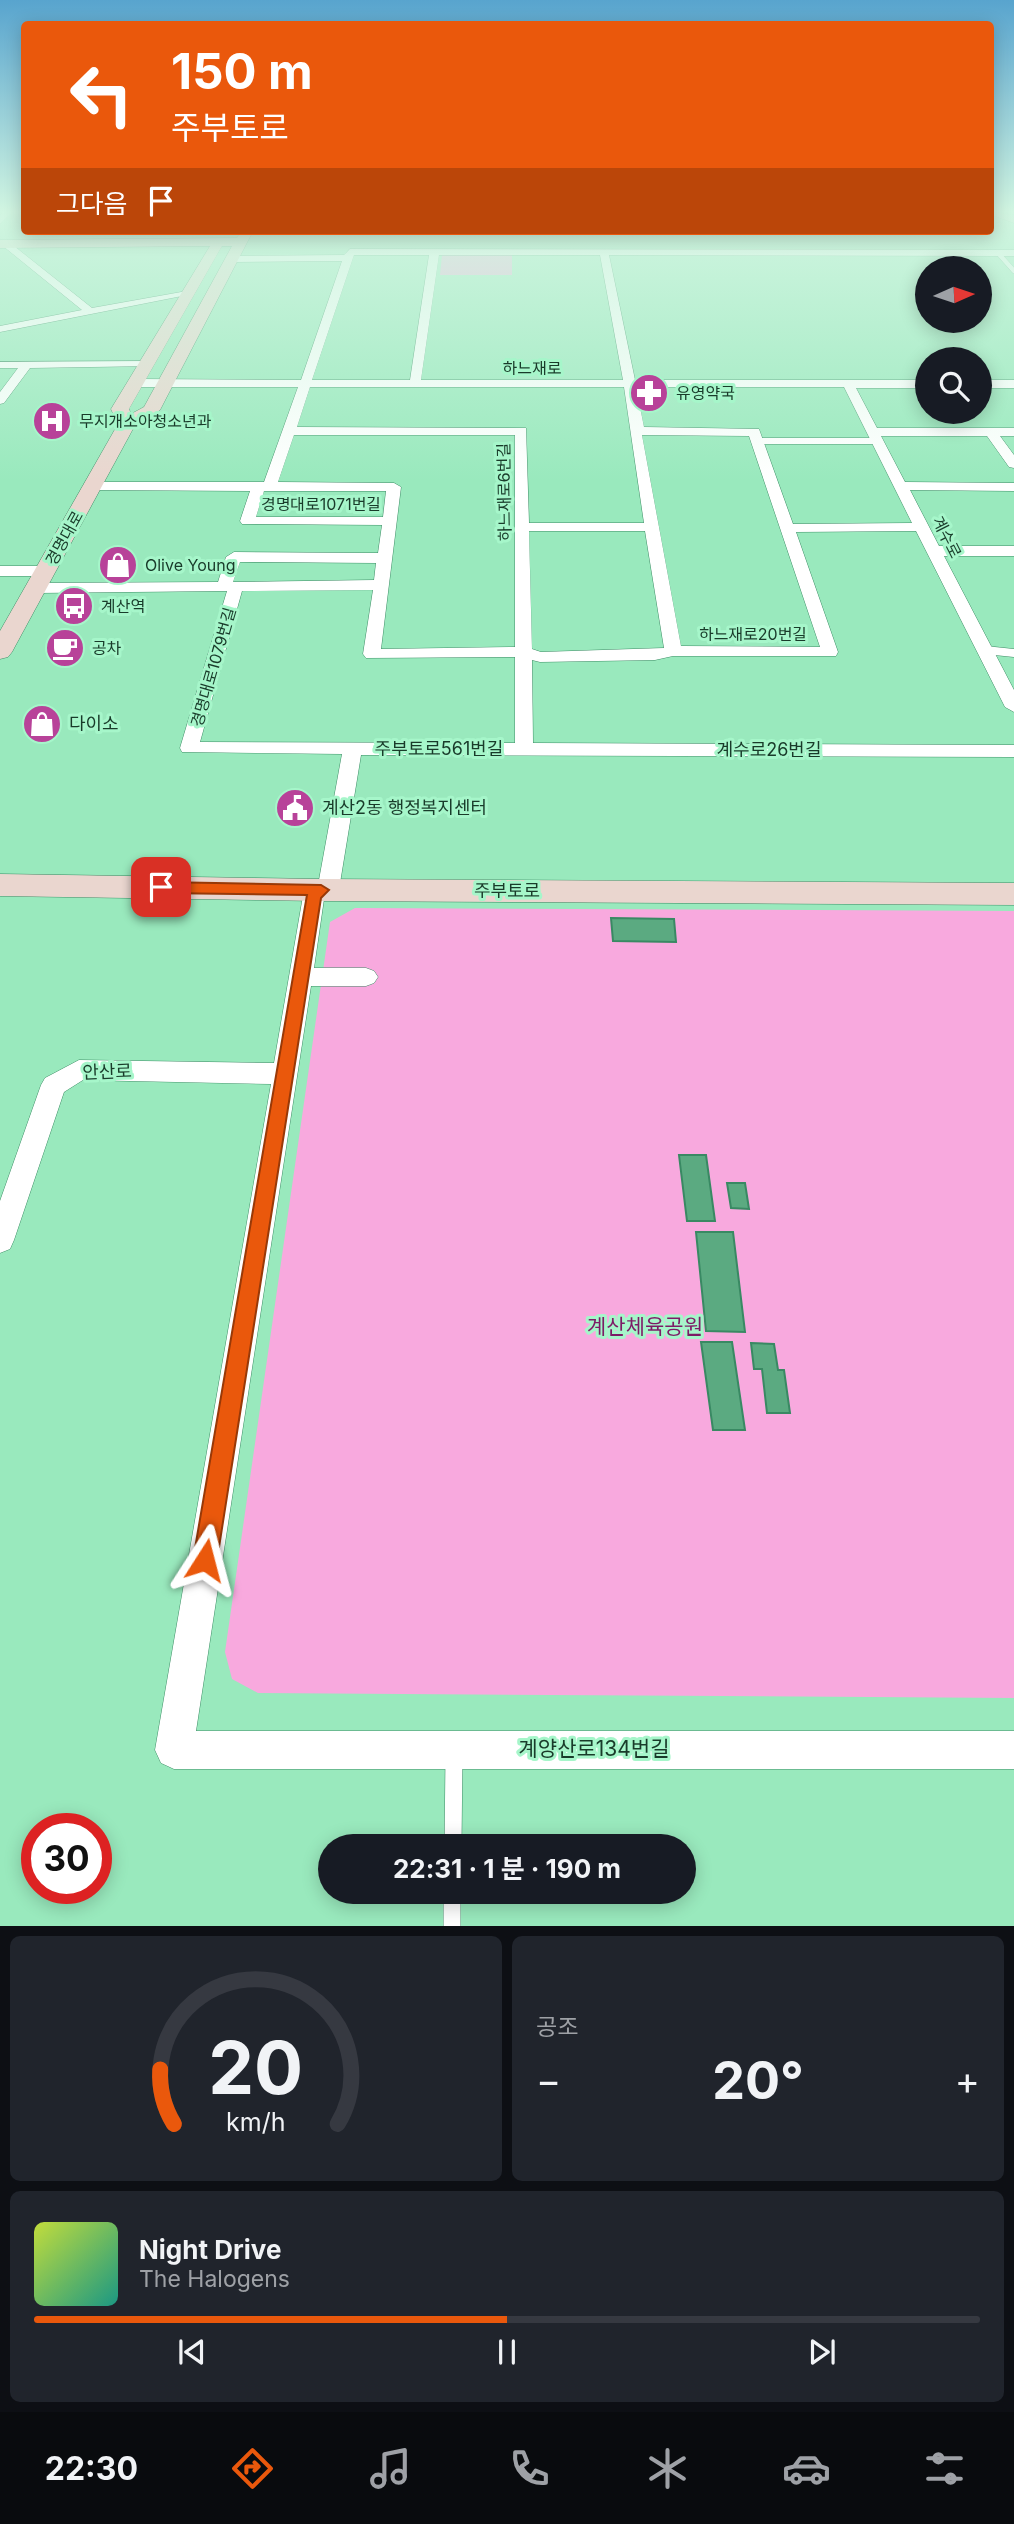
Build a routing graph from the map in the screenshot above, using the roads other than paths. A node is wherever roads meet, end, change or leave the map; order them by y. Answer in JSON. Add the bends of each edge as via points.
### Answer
{"nodes":[{"id":1,"x":77,"y":302,"type":"edge"},
{"id":2,"x":142,"y":302,"type":"edge"},
{"id":3,"x":183,"y":302,"type":"edge"},
{"id":4,"x":210,"y":302,"type":"edge"},
{"id":5,"x":333,"y":302,"type":"edge"},
{"id":6,"x":427,"y":302,"type":"edge"},
{"id":7,"x":613,"y":302,"type":"edge"},
{"id":8,"x":89,"y":311,"type":"junction"},
{"id":9,"x":0,"y":328,"type":"edge"},
{"id":10,"x":148,"y":364,"type":"junction"},
{"id":11,"x":0,"y":365,"type":"edge"},
{"id":12,"x":27,"y":365,"type":"junction"},
{"id":13,"x":137,"y":383,"type":"junction"},
{"id":14,"x":166,"y":383,"type":"junction"},
{"id":15,"x":305,"y":383,"type":"junction"},
{"id":16,"x":415,"y":383,"type":"junction"},
{"id":17,"x":629,"y":384,"type":"junction"},
{"id":18,"x":848,"y":384,"type":"junction"},
{"id":19,"x":915,"y":384,"type":"edge"},
{"id":20,"x":992,"y":384,"type":"edge"},
{"id":21,"x":1014,"y":384,"type":"edge"},
{"id":22,"x":0,"y":400,"type":"edge"},
{"id":23,"x":127,"y":424,"type":"junction"},
{"id":24,"x":289,"y":431,"type":"junction"},
{"id":25,"x":635,"y":431,"type":"junction"},
{"id":26,"x":991,"y":432,"type":"junction"},
{"id":27,"x":1014,"y":432,"type":"edge"},
{"id":28,"x":875,"y":436,"type":"junction"},
{"id":29,"x":757,"y":440,"type":"junction"},
{"id":30,"x":1014,"y":464,"type":"edge"},
{"id":31,"x":93,"y":486,"type":"junction"},
{"id":32,"x":264,"y":486,"type":"junction"},
{"id":33,"x":901,"y":486,"type":"junction"},
{"id":34,"x":1014,"y":487,"type":"edge"},
{"id":35,"x":522,"y":527,"type":"junction"},
{"id":36,"x":652,"y":527,"type":"junction"},
{"id":37,"x":922,"y":527,"type":"junction"},
{"id":38,"x":787,"y":528,"type":"junction"},
{"id":39,"x":388,"y":529,"type":"junction"},
{"id":40,"x":934,"y":551,"type":"junction"},
{"id":41,"x":1014,"y":551,"type":"edge"},
{"id":42,"x":385,"y":558,"type":"junction"},
{"id":43,"x":0,"y":571,"type":"edge"},
{"id":44,"x":41,"y":579,"type":"junction"},
{"id":45,"x":381,"y":585,"type":"junction"},
{"id":46,"x":230,"y":586,"type":"junction"},
{"id":47,"x":985,"y":650,"type":"junction"},
{"id":48,"x":673,"y":651,"type":"junction"},
{"id":49,"x":0,"y":652,"type":"edge"},
{"id":50,"x":525,"y":652,"type":"junction"},
{"id":51,"x":1014,"y":653,"type":"edge"},
{"id":52,"x":1014,"y":706,"type":"edge"},
{"id":53,"x":189,"y":748,"type":"joint"},
{"id":54,"x":353,"y":748,"type":"junction"},
{"id":55,"x":524,"y":749,"type":"junction"},
{"id":56,"x":1014,"y":751,"type":"edge"},
{"id":57,"x":0,"y":885,"type":"edge"},
{"id":58,"x":321,"y":890,"type":"junction"},
{"id":59,"x":1014,"y":894,"type":"edge"},
{"id":60,"x":301,"y":977,"type":"junction"},
{"id":61,"x":366,"y":977,"type":"dead end"},
{"id":62,"x":285,"y":1074,"type":"junction"},
{"id":63,"x":0,"y":1240,"type":"edge"},
{"id":64,"x":454,"y":1749,"type":"junction"},
{"id":65,"x":174,"y":1750,"type":"joint"},
{"id":66,"x":1014,"y":1750,"type":"edge"},
{"id":67,"x":453,"y":1834,"type":"edge"},
{"id":68,"x":452,"y":1904,"type":"edge"},
{"id":69,"x":452,"y":1926,"type":"edge"}],
"edges":[{"from":1,"to":8,"type":"street"},
{"from":2,"to":8,"type":"street"},
{"from":3,"to":10,"type":"street","name":"경명대로"},
{"from":4,"to":14,"type":"street","name":"경명대로"},
{"from":5,"to":15,"type":"street"},
{"from":6,"to":16,"type":"street"},
{"from":7,"to":17,"type":"street"},
{"from":8,"to":9,"type":"street"},
{"from":10,"to":12,"type":"street"},
{"from":10,"to":13,"type":"street","name":"경명대로"},
{"from":11,"to":12,"type":"street"},
{"from":12,"to":22,"type":"street"},
{"from":13,"to":14,"type":"street","name":"하느재로"},
{"from":13,"to":23,"type":"street","name":"경명대로","via":[[120,409]]},
{"from":14,"to":15,"type":"street","name":"하느재로"},
{"from":14,"to":23,"type":"street","name":"경명대로","via":[[151,410]]},
{"from":15,"to":16,"type":"street","name":"하느재로"},
{"from":15,"to":24,"type":"street"},
{"from":16,"to":17,"type":"street","name":"하느재로"},
{"from":17,"to":18,"type":"street","name":"하느재로"},
{"from":17,"to":25,"type":"street","via":[[638,426]]},
{"from":18,"to":19,"type":"street","name":"하느재로"},
{"from":18,"to":28,"type":"street","name":"계수로"},
{"from":20,"to":21,"type":"street"},
{"from":23,"to":31,"type":"street","name":"경명대로"},
{"from":24,"to":32,"type":"street"},
{"from":24,"to":35,"type":"street","name":"하느재로6번길","via":[[521,431]]},
{"from":25,"to":29,"type":"street","via":[[754,432]]},
{"from":25,"to":36,"type":"street"},
{"from":26,"to":27,"type":"street"},
{"from":26,"to":28,"type":"street"},
{"from":26,"to":30,"type":"street"},
{"from":28,"to":29,"type":"lane"},
{"from":28,"to":33,"type":"street","name":"계수로"},
{"from":29,"to":38,"type":"street","name":"하느재로20번길"},
{"from":31,"to":32,"type":"street","name":"경명대로1071번길"},
{"from":31,"to":44,"type":"street","name":"경명대로"},
{"from":32,"to":39,"type":"street","name":"경명대로1071번길","via":[[394,487]]},
{"from":32,"to":39,"type":"street","name":"경명대로1071번길","via":[[247,521]]},
{"from":33,"to":34,"type":"street"},
{"from":33,"to":37,"type":"street","name":"계수로"},
{"from":35,"to":36,"type":"street"},
{"from":35,"to":50,"type":"street","name":"하느재로6번길"},
{"from":36,"to":48,"type":"street"},
{"from":37,"to":38,"type":"street"},
{"from":37,"to":40,"type":"street","name":"계수로"},
{"from":38,"to":48,"type":"street","name":"하느재로20번길","via":[[830,652]]},
{"from":39,"to":42,"type":"street"},
{"from":40,"to":41,"type":"street"},
{"from":40,"to":47,"type":"street","name":"계수로"},
{"from":42,"to":45,"type":"street"},
{"from":42,"to":46,"type":"street","name":"경명대로1079번길","via":[[234,557]]},
{"from":43,"to":44,"type":"street"},
{"from":44,"to":46,"type":"street","name":"경명대로1079번길"},
{"from":44,"to":49,"type":"street","name":"경명대로"},
{"from":45,"to":46,"type":"street","name":"경명대로1079번길"},
{"from":45,"to":50,"type":"street","via":[[372,654]]},
{"from":46,"to":53,"type":"street","name":"경명대로1079번길"},
{"from":47,"to":51,"type":"lane"},
{"from":47,"to":52,"type":"street","name":"계수로"},
{"from":48,"to":50,"type":"street","via":[[540,657]]},
{"from":50,"to":55,"type":"street","name":"하느재로6번길"},
{"from":53,"to":54,"type":"street","name":"주부토로561번길"},
{"from":54,"to":55,"type":"street","name":"주부토로561번길"},
{"from":54,"to":58,"type":"street","name":"주부토로561번길","via":[[329,883]]},
{"from":55,"to":56,"type":"street","name":"계수로26번길"},
{"from":57,"to":58,"type":"street","name":"주부토로"},
{"from":58,"to":59,"type":"street","name":"주부토로"},
{"from":58,"to":60,"type":"street","name":"주부토로561번길","via":[[314,896]]},
{"from":60,"to":61,"type":"street"},
{"from":60,"to":62,"type":"street","name":"주부토로561번길"},
{"from":62,"to":63,"type":"street","name":"안산로","via":[[79,1070],[54,1085]]},
{"from":62,"to":65,"type":"street","name":"주부토로561번길"},
{"from":64,"to":65,"type":"street","name":"계양산로134번길"},
{"from":64,"to":66,"type":"street","name":"계양산로134번길"},
{"from":64,"to":67,"type":"lane"},
{"from":68,"to":69,"type":"lane"}]}
